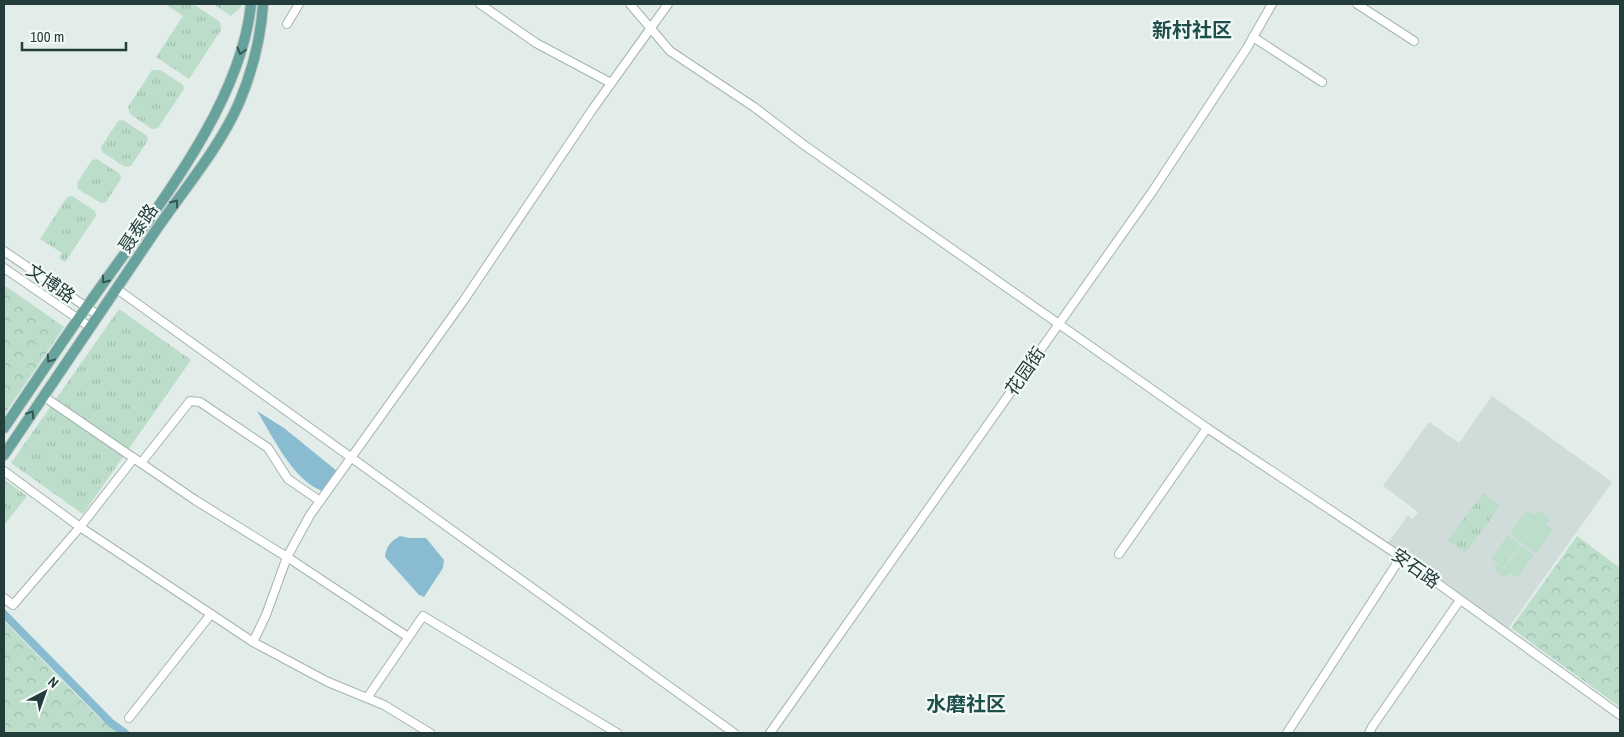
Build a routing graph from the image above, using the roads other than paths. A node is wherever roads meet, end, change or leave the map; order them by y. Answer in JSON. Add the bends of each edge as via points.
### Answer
{"nodes":[{"id":1,"x":251,"y":4,"type":"edge"},
{"id":2,"x":263,"y":4,"type":"edge"},
{"id":3,"x":299,"y":4,"type":"edge"},
{"id":4,"x":480,"y":4,"type":"edge"},
{"id":5,"x":630,"y":4,"type":"edge"},
{"id":6,"x":668,"y":4,"type":"edge"},
{"id":7,"x":1272,"y":4,"type":"edge"},
{"id":8,"x":1356,"y":4,"type":"edge"},
{"id":9,"x":287,"y":24,"type":"dead end"},
{"id":10,"x":650,"y":29,"type":"junction"},
{"id":11,"x":1253,"y":37,"type":"junction"},
{"id":12,"x":1414,"y":41,"type":"dead end"},
{"id":13,"x":1322,"y":82,"type":"dead end"},
{"id":14,"x":611,"y":83,"type":"junction"},
{"id":15,"x":4,"y":251,"type":"edge"},
{"id":16,"x":4,"y":268,"type":"edge"},
{"id":17,"x":117,"y":289,"type":"junction"},
{"id":18,"x":86,"y":307,"type":"junction"},
{"id":19,"x":98,"y":315,"type":"junction"},
{"id":20,"x":78,"y":319,"type":"junction"},
{"id":21,"x":1058,"y":324,"type":"junction"},
{"id":22,"x":90,"y":327,"type":"junction"},
{"id":23,"x":43,"y":396,"type":"junction"},
{"id":24,"x":4,"y":428,"type":"edge"},
{"id":25,"x":1207,"y":428,"type":"junction"},
{"id":26,"x":4,"y":455,"type":"edge"},
{"id":27,"x":134,"y":458,"type":"junction"},
{"id":28,"x":351,"y":458,"type":"junction"},
{"id":29,"x":141,"y":463,"type":"junction"},
{"id":30,"x":4,"y":471,"type":"edge"},
{"id":31,"x":320,"y":501,"type":"junction"},
{"id":32,"x":80,"y":526,"type":"junction"},
{"id":33,"x":1119,"y":554,"type":"dead end"},
{"id":34,"x":287,"y":557,"type":"junction"},
{"id":35,"x":1401,"y":557,"type":"junction"},
{"id":36,"x":4,"y":598,"type":"edge"},
{"id":37,"x":1460,"y":600,"type":"junction"},
{"id":38,"x":211,"y":614,"type":"junction"},
{"id":39,"x":408,"y":637,"type":"junction"},
{"id":40,"x":253,"y":642,"type":"junction"},
{"id":41,"x":367,"y":698,"type":"junction"},
{"id":42,"x":1620,"y":715,"type":"edge"},
{"id":43,"x":129,"y":718,"type":"dead end"},
{"id":44,"x":1371,"y":730,"type":"edge"},
{"id":45,"x":430,"y":733,"type":"edge"},
{"id":46,"x":617,"y":733,"type":"edge"},
{"id":47,"x":734,"y":733,"type":"edge"},
{"id":48,"x":770,"y":733,"type":"edge"},
{"id":49,"x":1287,"y":733,"type":"edge"},
{"id":50,"x":1364,"y":733,"type":"edge"}],
"edges":[{"from":1,"to":18,"type":"main road","name":"聂泰路","one_way":true,"via":[[240,56],[214,118],[165,195]]},
{"from":17,"to":2,"type":"main road","name":"聂泰路","one_way":true,"via":[[200,168],[238,103],[251,68]]},
{"from":3,"to":9,"type":"street"},
{"from":4,"to":14,"type":"street","via":[[536,43]]},
{"from":5,"to":10,"type":"street","name":"安石路"},
{"from":6,"to":10,"type":"street"},
{"from":7,"to":11,"type":"street","name":"花园街"},
{"from":8,"to":12,"type":"street"},
{"from":10,"to":14,"type":"street"},
{"from":10,"to":21,"type":"street","name":"安石路","via":[[670,51],[754,107]]},
{"from":11,"to":13,"type":"street"},
{"from":11,"to":21,"type":"street","name":"花园街","via":[[1152,192]]},
{"from":14,"to":28,"type":"street","via":[[464,300]]},
{"from":15,"to":18,"type":"street","name":"文博路"},
{"from":16,"to":20,"type":"street","name":"文博路"},
{"from":17,"to":19,"type":"main road","name":"聂泰路"},
{"from":17,"to":28,"type":"street"},
{"from":18,"to":19,"type":"street","name":"文博路"},
{"from":18,"to":20,"type":"main road","name":"聂泰路"},
{"from":19,"to":22,"type":"main road","name":"聂泰路"},
{"from":20,"to":22,"type":"street","name":"文博路"},
{"from":20,"to":24,"type":"main road","name":"聂泰路","one_way":true},
{"from":21,"to":25,"type":"street","name":"安石路"},
{"from":21,"to":48,"type":"street","name":"花园街"},
{"from":22,"to":23,"type":"main road","name":"聂泰路"},
{"from":26,"to":23,"type":"main road","name":"聂泰路","one_way":true},
{"from":23,"to":27,"type":"street"},
{"from":25,"to":33,"type":"street"},
{"from":25,"to":35,"type":"street","name":"安石路"},
{"from":27,"to":29,"type":"street"},
{"from":27,"to":32,"type":"street"},
{"from":28,"to":31,"type":"street"},
{"from":28,"to":47,"type":"street"},
{"from":29,"to":31,"type":"street","via":[[190,401],[200,402],[268,448],[288,479]]},
{"from":29,"to":34,"type":"street"},
{"from":30,"to":32,"type":"street"},
{"from":31,"to":34,"type":"street"},
{"from":32,"to":36,"type":"street","via":[[13,605]]},
{"from":32,"to":38,"type":"street"},
{"from":34,"to":39,"type":"street"},
{"from":34,"to":40,"type":"street"},
{"from":35,"to":37,"type":"street","name":"安石路"},
{"from":35,"to":49,"type":"street"},
{"from":37,"to":42,"type":"street","name":"安石路"},
{"from":37,"to":44,"type":"street"},
{"from":38,"to":40,"type":"street"},
{"from":38,"to":43,"type":"street"},
{"from":39,"to":41,"type":"street"},
{"from":39,"to":46,"type":"street","via":[[423,616]]},
{"from":40,"to":41,"type":"street","via":[[328,682]]},
{"from":41,"to":45,"type":"street"},
{"from":44,"to":50,"type":"street"}]}
